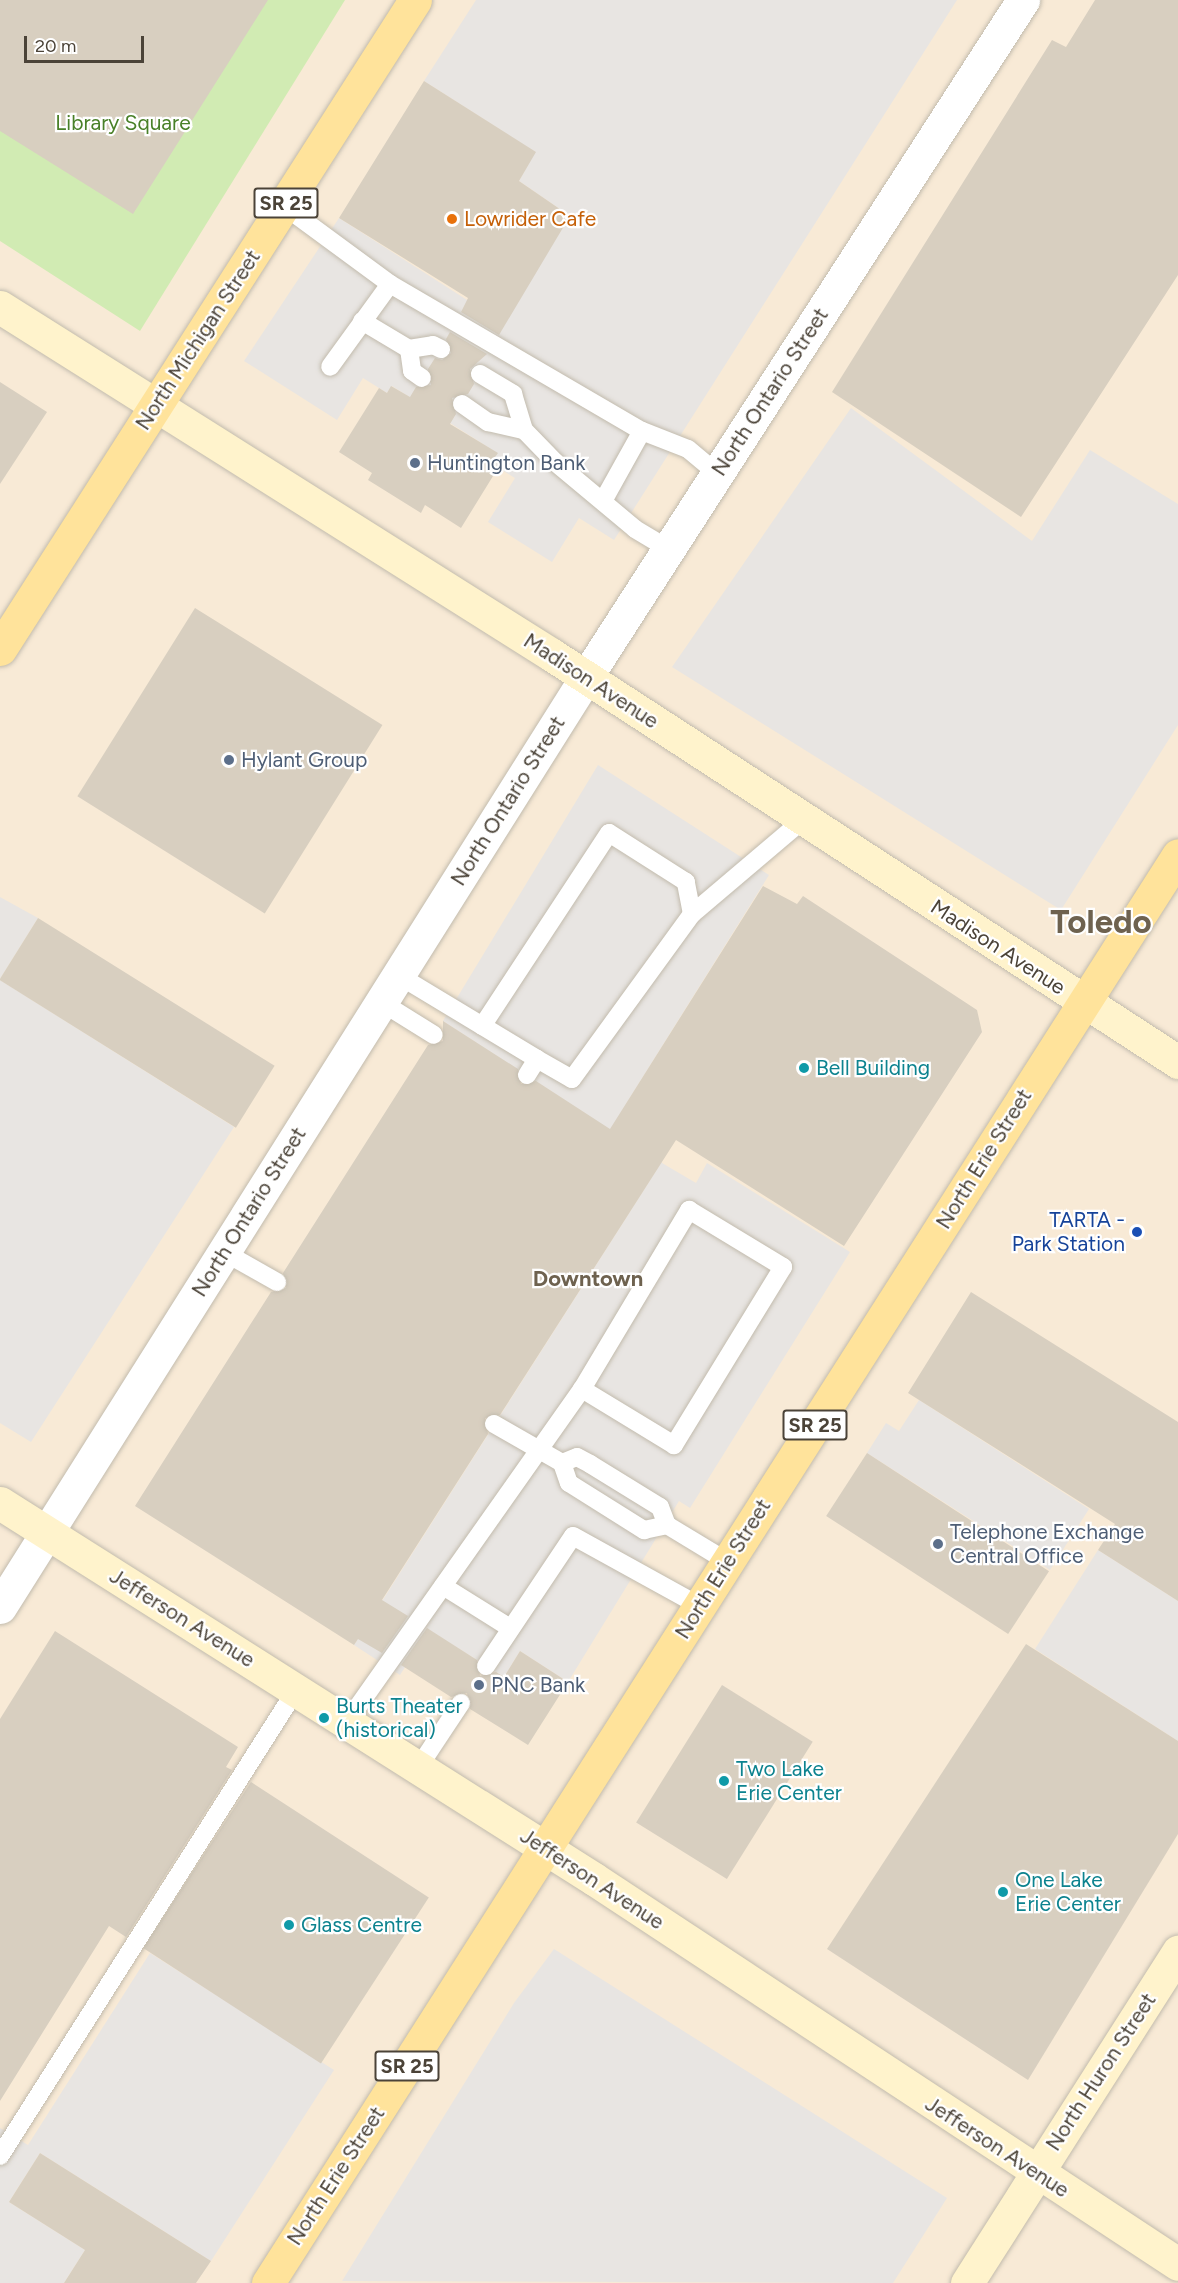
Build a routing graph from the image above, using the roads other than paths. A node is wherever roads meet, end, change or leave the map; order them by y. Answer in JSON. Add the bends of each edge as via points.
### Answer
{"nodes":[{"id":1,"x":415,"y":0,"type":"edge"},
{"id":2,"x":1023,"y":0,"type":"edge"},
{"id":3,"x":284,"y":207,"type":"junction"},
{"id":4,"x":390,"y":284,"type":"junction"},
{"id":5,"x":0,"y":307,"type":"edge"},
{"id":6,"x":362,"y":321,"type":"junction"},
{"id":7,"x":409,"y":349,"type":"junction"},
{"id":8,"x":441,"y":349,"type":"dead end"},
{"id":9,"x":330,"y":366,"type":"dead end"},
{"id":10,"x":480,"y":374,"type":"dead end"},
{"id":11,"x":422,"y":378,"type":"dead end"},
{"id":12,"x":462,"y":404,"type":"dead end"},
{"id":13,"x":156,"y":406,"type":"junction"},
{"id":14,"x":524,"y":430,"type":"junction"},
{"id":15,"x":642,"y":431,"type":"junction"},
{"id":16,"x":717,"y":473,"type":"junction"},
{"id":17,"x":603,"y":501,"type":"junction"},
{"id":18,"x":668,"y":549,"type":"junction"},
{"id":19,"x":0,"y":650,"type":"edge"},
{"id":20,"x":585,"y":677,"type":"junction"},
{"id":21,"x":804,"y":819,"type":"junction"},
{"id":22,"x":1178,"y":855,"type":"edge"},
{"id":23,"x":692,"y":914,"type":"junction"},
{"id":24,"x":390,"y":989,"type":"junction"},
{"id":25,"x":1084,"y":1003,"type":"junction"},
{"id":26,"x":482,"y":1026,"type":"junction"},
{"id":27,"x":434,"y":1035,"type":"dead end"},
{"id":28,"x":537,"y":1059,"type":"junction"},
{"id":29,"x":1178,"y":1062,"type":"edge"},
{"id":30,"x":527,"y":1075,"type":"dead end"},
{"id":31,"x":224,"y":1252,"type":"junction"},
{"id":32,"x":277,"y":1282,"type":"dead end"},
{"id":33,"x":582,"y":1389,"type":"junction"},
{"id":34,"x":494,"y":1424,"type":"dead end"},
{"id":35,"x":538,"y":1451,"type":"junction"},
{"id":36,"x":562,"y":1463,"type":"junction"},
{"id":37,"x":0,"y":1503,"type":"edge"},
{"id":38,"x":667,"y":1525,"type":"junction"},
{"id":39,"x":47,"y":1533,"type":"junction"},
{"id":40,"x":728,"y":1562,"type":"junction"},
{"id":41,"x":443,"y":1586,"type":"junction"},
{"id":42,"x":700,"y":1606,"type":"junction"},
{"id":43,"x":0,"y":1607,"type":"edge"},
{"id":44,"x":510,"y":1628,"type":"junction"},
{"id":45,"x":486,"y":1666,"type":"dead end"},
{"id":46,"x":296,"y":1690,"type":"junction"},
{"id":47,"x":461,"y":1703,"type":"dead end"},
{"id":48,"x":348,"y":1722,"type":"junction"},
{"id":49,"x":418,"y":1767,"type":"junction"},
{"id":50,"x":546,"y":1848,"type":"junction"},
{"id":51,"x":1178,"y":1952,"type":"edge"},
{"id":52,"x":0,"y":2156,"type":"edge"},
{"id":53,"x":1037,"y":2173,"type":"junction"},
{"id":54,"x":1178,"y":2264,"type":"edge"},
{"id":55,"x":268,"y":2283,"type":"edge"},
{"id":56,"x":967,"y":2283,"type":"edge"}],
"edges":[{"from":1,"to":3,"type":"main road","name":"North Michigan Street","number":"SR 25"},
{"from":2,"to":16,"type":"street","name":"North Ontario Street"},
{"from":3,"to":4,"type":"lane"},
{"from":3,"to":13,"type":"main road","name":"North Michigan Street","number":"SR 25"},
{"from":4,"to":6,"type":"lane"},
{"from":4,"to":15,"type":"lane"},
{"from":5,"to":13,"type":"street","name":"Madison Avenue"},
{"from":6,"to":7,"type":"lane"},
{"from":6,"to":9,"type":"lane"},
{"from":7,"to":8,"type":"lane","via":[[433,345]]},
{"from":7,"to":11,"type":"lane","via":[[412,371]]},
{"from":10,"to":14,"type":"lane","via":[[513,394]]},
{"from":12,"to":14,"type":"lane","via":[[488,422]]},
{"from":13,"to":19,"type":"main road","name":"North Michigan Street","number":"SR 25"},
{"from":13,"to":20,"type":"street","name":"Madison Avenue"},
{"from":14,"to":17,"type":"lane","via":[[555,462]]},
{"from":15,"to":16,"type":"lane","via":[[688,449]]},
{"from":15,"to":17,"type":"lane"},
{"from":16,"to":18,"type":"street","name":"North Ontario Street"},
{"from":17,"to":18,"type":"lane"},
{"from":18,"to":20,"type":"street","name":"North Ontario Street"},
{"from":20,"to":21,"type":"street","name":"Madison Avenue"},
{"from":20,"to":24,"type":"street","name":"North Ontario Street"},
{"from":21,"to":23,"type":"lane"},
{"from":21,"to":25,"type":"street","name":"Madison Avenue"},
{"from":22,"to":25,"type":"main road","name":"North Erie Street","number":"SR 25"},
{"from":23,"to":26,"type":"lane","via":[[686,882],[609,833]]},
{"from":23,"to":28,"type":"lane","via":[[572,1079]]},
{"from":24,"to":26,"type":"lane"},
{"from":24,"to":27,"type":"lane"},
{"from":24,"to":31,"type":"street","name":"North Ontario Street"},
{"from":25,"to":29,"type":"street","name":"Madison Avenue"},
{"from":25,"to":40,"type":"main road","name":"North Erie Street","number":"SR 25"},
{"from":26,"to":28,"type":"lane"},
{"from":28,"to":30,"type":"lane"},
{"from":31,"to":32,"type":"lane"},
{"from":31,"to":39,"type":"street","name":"North Ontario Street"},
{"from":33,"to":33,"type":"lane","via":[[674,1445],[783,1267],[689,1210]]},
{"from":33,"to":35,"type":"lane"},
{"from":34,"to":35,"type":"lane"},
{"from":35,"to":36,"type":"lane"},
{"from":35,"to":41,"type":"lane"},
{"from":36,"to":38,"type":"lane","via":[[577,1457],[590,1464],[660,1507]]},
{"from":36,"to":38,"type":"lane","via":[[569,1483],[644,1530]]},
{"from":37,"to":39,"type":"street","name":"Jefferson Avenue"},
{"from":38,"to":40,"type":"lane"},
{"from":39,"to":43,"type":"street","name":"North Ontario Street"},
{"from":39,"to":46,"type":"street","name":"Jefferson Avenue"},
{"from":40,"to":42,"type":"main road","name":"North Erie Street","number":"SR 25"},
{"from":41,"to":44,"type":"lane"},
{"from":41,"to":48,"type":"lane"},
{"from":42,"to":44,"type":"lane","via":[[573,1536]]},
{"from":42,"to":50,"type":"main road","name":"North Erie Street","number":"SR 25"},
{"from":44,"to":45,"type":"lane"},
{"from":46,"to":48,"type":"street","name":"Jefferson Avenue"},
{"from":46,"to":52,"type":"lane"},
{"from":47,"to":49,"type":"lane"},
{"from":48,"to":49,"type":"street","name":"Jefferson Avenue"},
{"from":49,"to":50,"type":"street","name":"Jefferson Avenue"},
{"from":50,"to":53,"type":"street","name":"Jefferson Avenue"},
{"from":50,"to":55,"type":"main road","name":"North Erie Street","number":"SR 25"},
{"from":51,"to":53,"type":"street","name":"North Huron Street"},
{"from":53,"to":54,"type":"street","name":"Jefferson Avenue"},
{"from":53,"to":56,"type":"street","name":"North Huron Street"}]}
